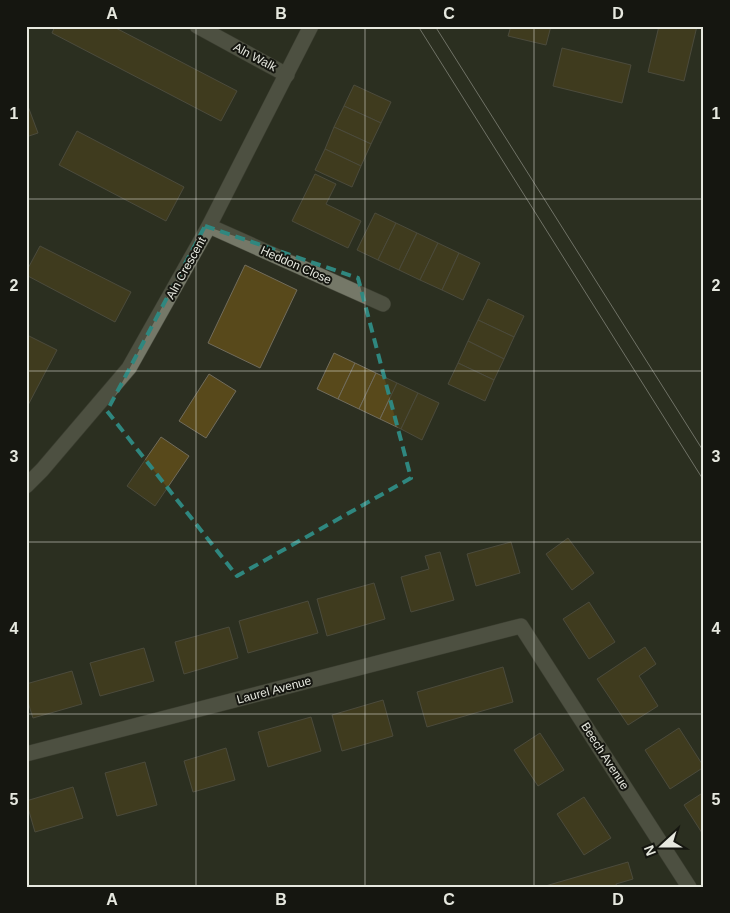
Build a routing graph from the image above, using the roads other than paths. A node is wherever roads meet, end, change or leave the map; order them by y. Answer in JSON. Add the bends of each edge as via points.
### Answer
{"nodes":[{"id":1,"x":197,"y":26,"type":"edge"},
{"id":2,"x":311,"y":26,"type":"edge"},
{"id":3,"x":287,"y":74,"type":"junction"},
{"id":4,"x":210,"y":226,"type":"junction"},
{"id":5,"x":384,"y":304,"type":"dead end"},
{"id":6,"x":26,"y":486,"type":"edge"},
{"id":7,"x":521,"y":626,"type":"joint"},
{"id":8,"x":26,"y":754,"type":"edge"},
{"id":9,"x":689,"y":887,"type":"edge"}],
"edges":[{"from":1,"to":3,"type":"street","name":"Aln Walk"},
{"from":2,"to":3,"type":"street","name":"Aln Crescent"},
{"from":3,"to":4,"type":"street","name":"Aln Crescent"},
{"from":4,"to":5,"type":"street","name":"Heddon Close"},
{"from":4,"to":6,"type":"street","name":"Aln Crescent","via":[[129,368]]},
{"from":7,"to":8,"type":"street","name":"Laurel Avenue"},
{"from":7,"to":9,"type":"street","name":"Beech Avenue"}]}
